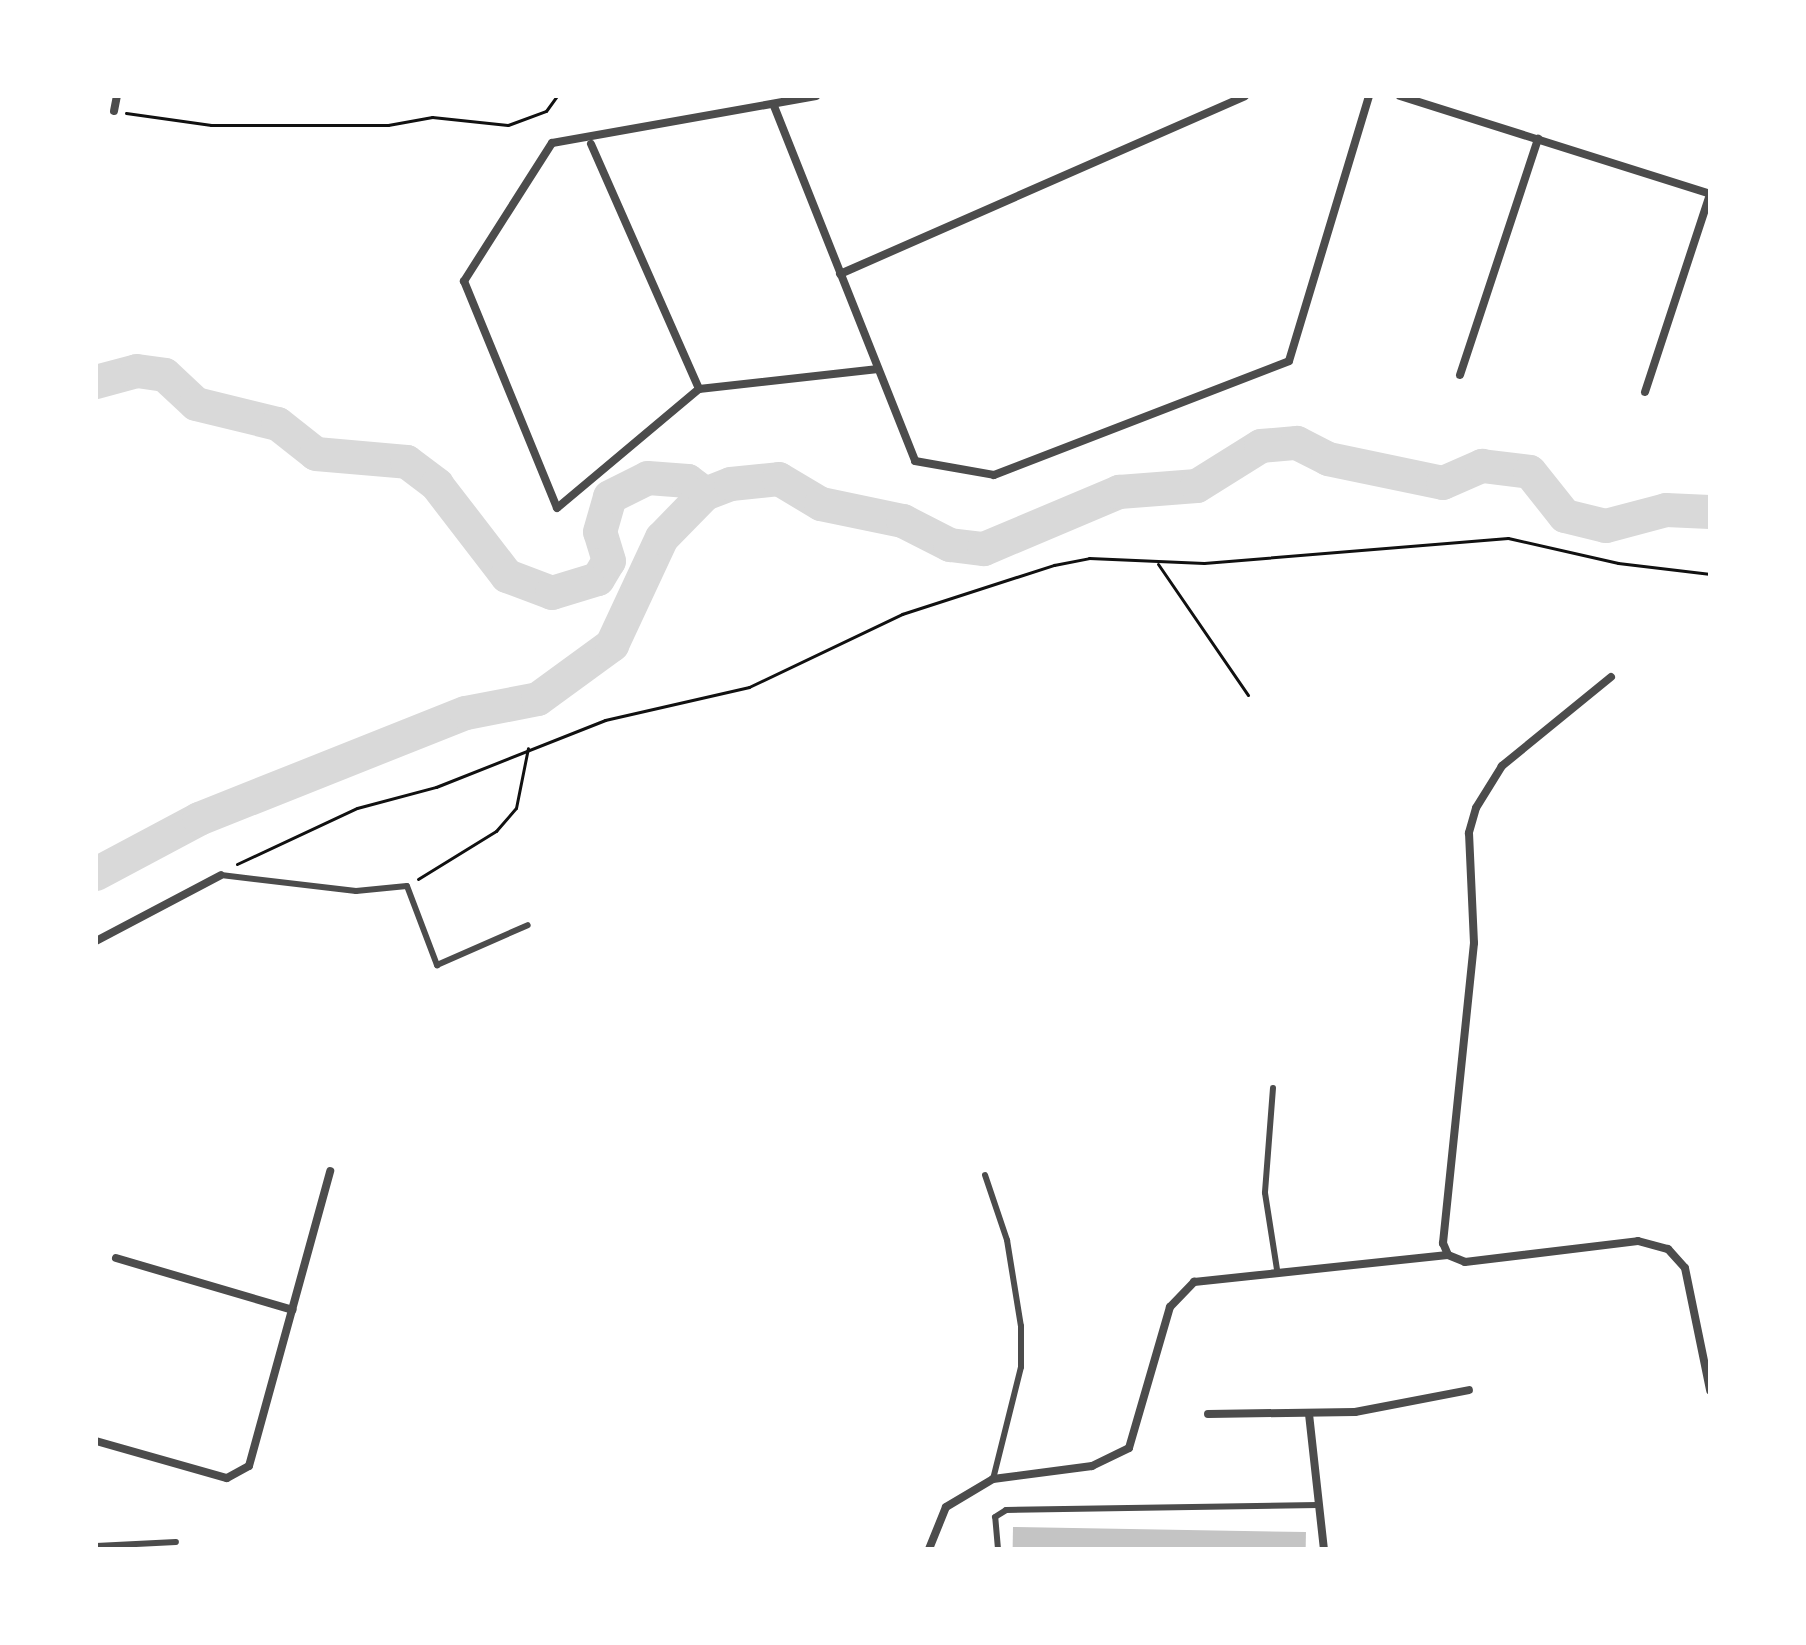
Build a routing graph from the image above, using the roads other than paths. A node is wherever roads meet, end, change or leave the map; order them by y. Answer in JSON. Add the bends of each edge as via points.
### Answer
{"nodes":[{"id":1,"x":117,"y":96,"type":"edge"},
{"id":2,"x":816,"y":96,"type":"edge"},
{"id":3,"x":1245,"y":96,"type":"edge"},
{"id":4,"x":1369,"y":96,"type":"edge"},
{"id":5,"x":1400,"y":96,"type":"edge"},
{"id":6,"x":774,"y":106,"type":"junction"},
{"id":7,"x":114,"y":111,"type":"road end"},
{"id":8,"x":1538,"y":139,"type":"junction"},
{"id":9,"x":591,"y":144,"type":"dead end"},
{"id":10,"x":1710,"y":194,"type":"edge"},
{"id":11,"x":840,"y":274,"type":"junction"},
{"id":12,"x":876,"y":369,"type":"junction"},
{"id":13,"x":1460,"y":375,"type":"dead end"},
{"id":14,"x":699,"y":389,"type":"junction"},
{"id":15,"x":1645,"y":392,"type":"dead end"},
{"id":16,"x":1611,"y":677,"type":"dead end"},
{"id":17,"x":221,"y":875,"type":"joint"},
{"id":18,"x":528,"y":925,"type":"dead end"},
{"id":19,"x":96,"y":941,"type":"edge"},
{"id":20,"x":1273,"y":1088,"type":"dead end"},
{"id":21,"x":330,"y":1171,"type":"dead end"},
{"id":22,"x":985,"y":1175,"type":"dead end"},
{"id":23,"x":1448,"y":1255,"type":"junction"},
{"id":24,"x":116,"y":1258,"type":"dead end"},
{"id":25,"x":1277,"y":1270,"type":"junction"},
{"id":26,"x":293,"y":1310,"type":"junction"},
{"id":27,"x":1469,"y":1390,"type":"dead end"},
{"id":28,"x":1710,"y":1390,"type":"edge"},
{"id":29,"x":1208,"y":1414,"type":"dead end"},
{"id":30,"x":1309,"y":1414,"type":"junction"},
{"id":31,"x":96,"y":1441,"type":"edge"},
{"id":32,"x":993,"y":1479,"type":"junction"},
{"id":33,"x":1318,"y":1505,"type":"junction"},
{"id":34,"x":176,"y":1542,"type":"dead end"},
{"id":35,"x":96,"y":1546,"type":"edge"},
{"id":36,"x":929,"y":1549,"type":"edge"},
{"id":37,"x":998,"y":1549,"type":"edge"},
{"id":38,"x":1324,"y":1549,"type":"edge"}],
"edges":[{"from":1,"to":7,"type":"street"},
{"from":2,"to":6,"type":"street"},
{"from":3,"to":11,"type":"street"},
{"from":4,"to":12,"type":"street","via":[[1289,361],[994,475],[915,461]]},
{"from":5,"to":8,"type":"street"},
{"from":6,"to":11,"type":"street"},
{"from":6,"to":14,"type":"street","via":[[552,143],[464,281],[557,508]]},
{"from":8,"to":10,"type":"street"},
{"from":8,"to":13,"type":"street"},
{"from":9,"to":14,"type":"street"},
{"from":10,"to":15,"type":"street"},
{"from":11,"to":12,"type":"street"},
{"from":12,"to":14,"type":"street"},
{"from":16,"to":23,"type":"street","via":[[1502,766],[1469,833],[1474,943],[1443,1243]]},
{"from":17,"to":18,"type":"lane","via":[[356,891],[407,886],[437,965]]},
{"from":17,"to":19,"type":"street"},
{"from":20,"to":25,"type":"lane","via":[[1265,1193]]},
{"from":21,"to":26,"type":"street"},
{"from":22,"to":32,"type":"lane","via":[[1007,1240],[1021,1326],[1021,1367]]},
{"from":23,"to":25,"type":"street","via":[[1351,1269]]},
{"from":23,"to":28,"type":"street","via":[[1465,1262],[1638,1241],[1668,1249],[1689,1278]]},
{"from":24,"to":26,"type":"street"},
{"from":25,"to":32,"type":"street","via":[[1194,1282],[1179,1292],[1129,1448],[1092,1466]]},
{"from":26,"to":31,"type":"street","via":[[263,1423],[240,1476]]},
{"from":27,"to":30,"type":"street"},
{"from":29,"to":30,"type":"street"},
{"from":30,"to":33,"type":"street"},
{"from":32,"to":36,"type":"street","via":[[946,1507]]},
{"from":33,"to":37,"type":"lane","via":[[1006,1510],[995,1517]]},
{"from":33,"to":38,"type":"street"},
{"from":34,"to":35,"type":"lane"}]}
